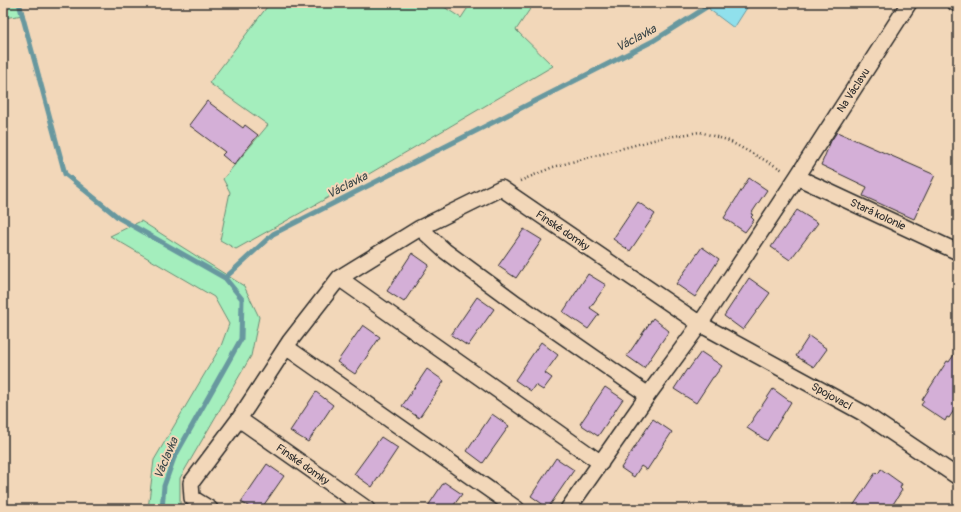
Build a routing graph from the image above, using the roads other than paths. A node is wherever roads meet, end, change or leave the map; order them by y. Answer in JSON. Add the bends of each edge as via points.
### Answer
{"nodes":[{"id":1,"x":909,"y":3,"type":"edge"},
{"id":2,"x":797,"y":177,"type":"junction"},
{"id":3,"x":420,"y":228,"type":"junction"},
{"id":4,"x":958,"y":252,"type":"edge"},
{"id":5,"x":339,"y":278,"type":"junction"},
{"id":6,"x":700,"y":324,"type":"junction"},
{"id":7,"x":286,"y":347,"type":"junction"},
{"id":8,"x":648,"y":395,"type":"junction"},
{"id":9,"x":239,"y":419,"type":"junction"},
{"id":10,"x":601,"y":462,"type":"junction"},
{"id":11,"x":958,"y":477,"type":"edge"},
{"id":12,"x":210,"y":509,"type":"edge"},
{"id":13,"x":367,"y":509,"type":"edge"},
{"id":14,"x":517,"y":509,"type":"edge"},
{"id":15,"x":568,"y":509,"type":"edge"}],
"edges":[{"from":1,"to":2,"type":"street","name":"Na Václavu"},
{"from":2,"to":4,"type":"street","name":"Stará kolonie"},
{"from":2,"to":6,"type":"street"},
{"from":3,"to":5,"type":"street"},
{"from":3,"to":6,"type":"street","name":"Finské domky","via":[[501,188]]},
{"from":3,"to":8,"type":"street","via":[[445,251],[517,304]]},
{"from":5,"to":7,"type":"street"},
{"from":5,"to":10,"type":"street"},
{"from":6,"to":8,"type":"street"},
{"from":6,"to":11,"type":"street","name":"Spojovací","via":[[863,413]]},
{"from":7,"to":9,"type":"street"},
{"from":7,"to":14,"type":"street"},
{"from":8,"to":10,"type":"street"},
{"from":9,"to":12,"type":"street","via":[[191,483],[192,498]]},
{"from":9,"to":13,"type":"street","name":"Finské domky"},
{"from":10,"to":15,"type":"street"}]}
